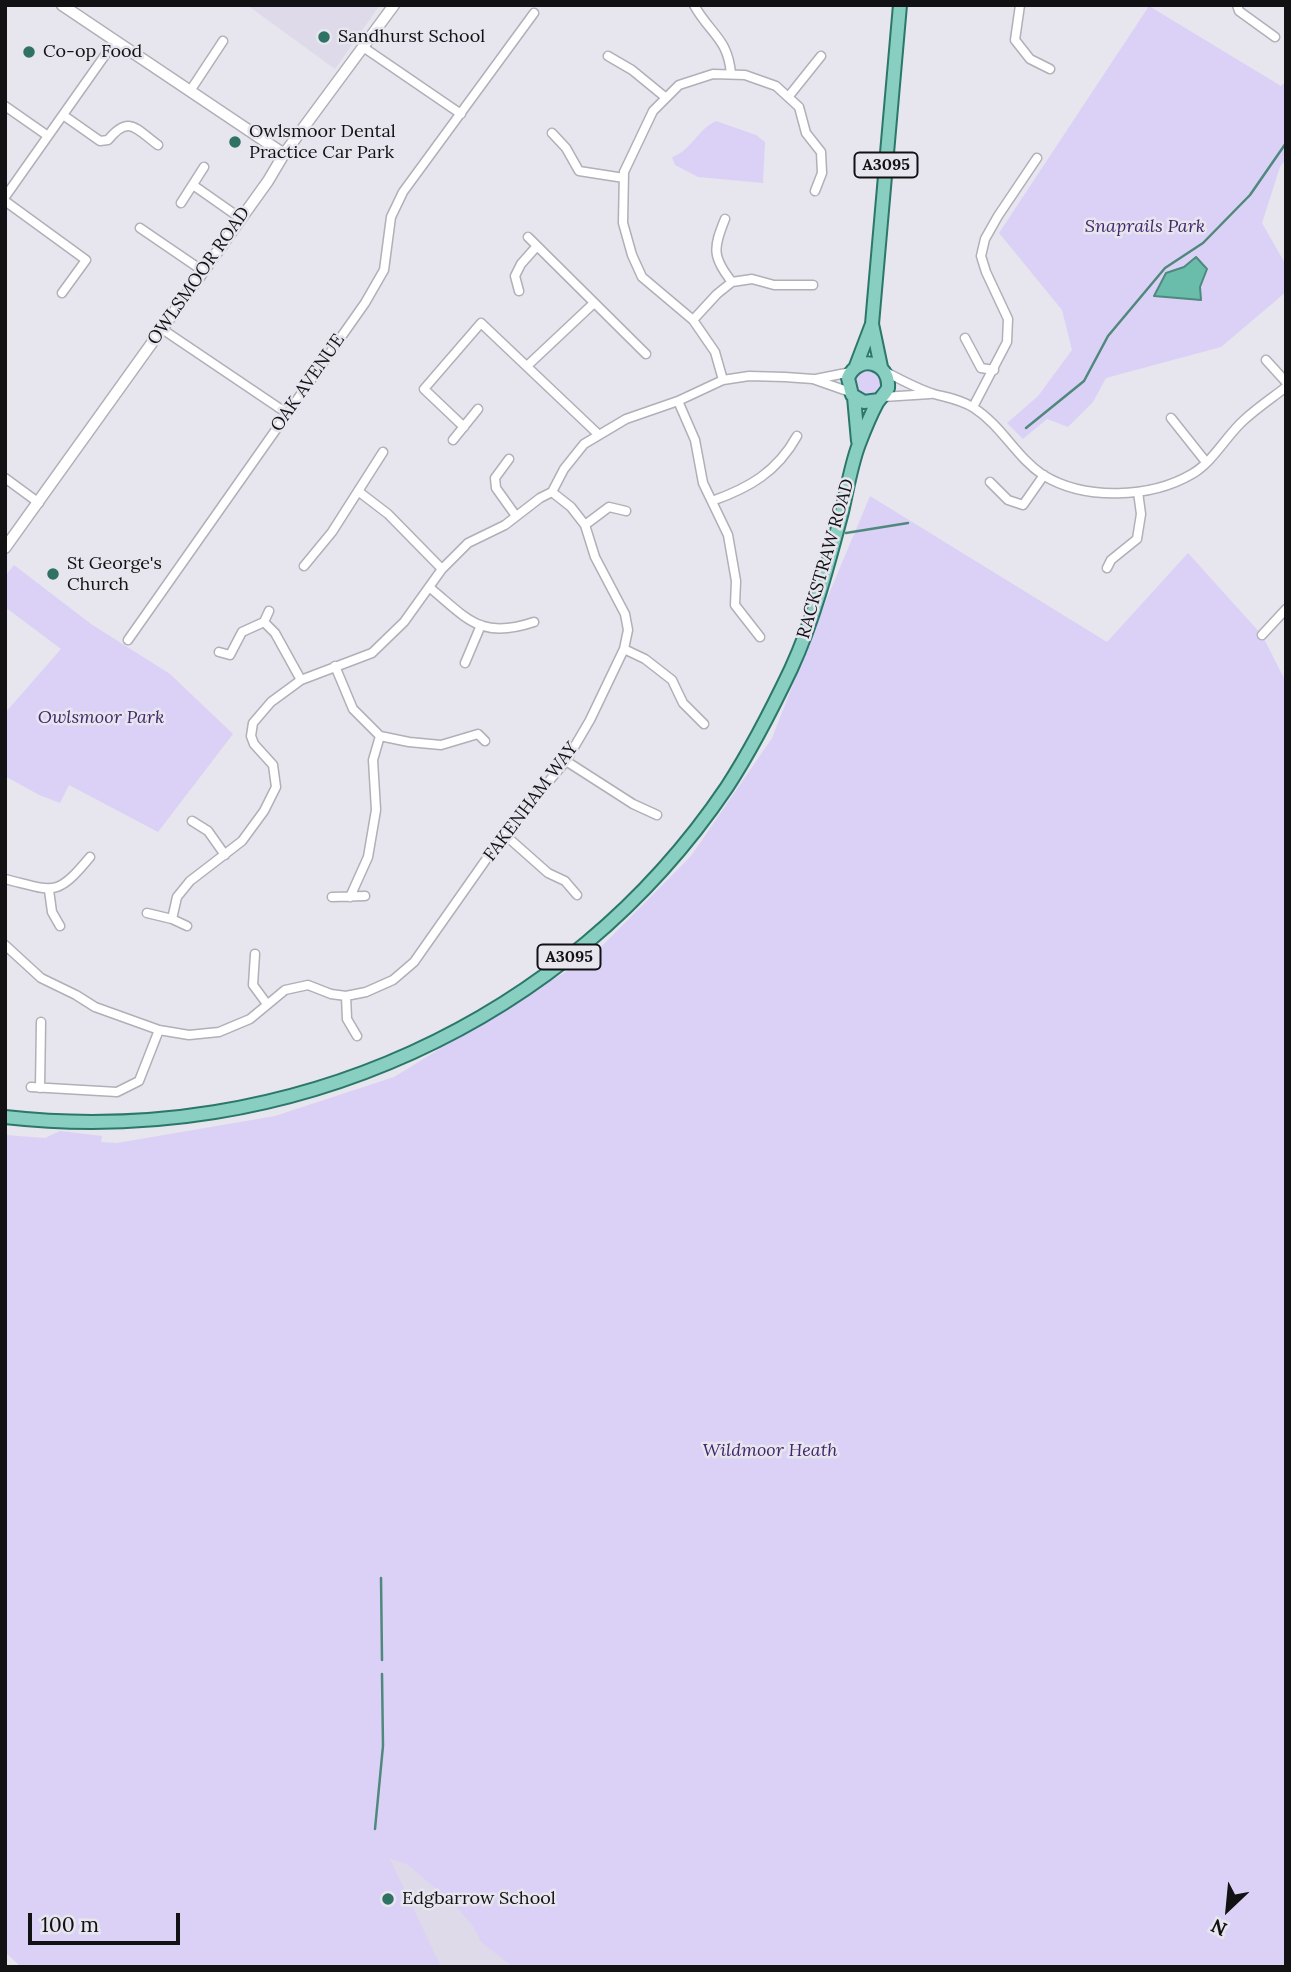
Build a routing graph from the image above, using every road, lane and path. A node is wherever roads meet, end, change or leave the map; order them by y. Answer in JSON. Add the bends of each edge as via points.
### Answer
{"nodes":[{"id":1,"x":62,"y":5,"type":"edge"},
{"id":2,"x":394,"y":5,"type":"edge"},
{"id":3,"x":694,"y":5,"type":"edge"},
{"id":4,"x":900,"y":5,"type":"edge"},
{"id":5,"x":1020,"y":5,"type":"edge"},
{"id":6,"x":1237,"y":5,"type":"edge"},
{"id":7,"x":534,"y":13,"type":"dead end"},
{"id":8,"x":1275,"y":37,"type":"dead end"},
{"id":9,"x":115,"y":41,"type":"junction"},
{"id":10,"x":223,"y":41,"type":"dead end"},
{"id":11,"x":363,"y":47,"type":"junction"},
{"id":12,"x":608,"y":56,"type":"dead end"},
{"id":13,"x":821,"y":57,"type":"dead end"},
{"id":14,"x":1050,"y":69,"type":"dead end"},
{"id":15,"x":731,"y":75,"type":"junction"},
{"id":16,"x":190,"y":91,"type":"junction"},
{"id":17,"x":789,"y":96,"type":"junction"},
{"id":18,"x":665,"y":97,"type":"junction"},
{"id":19,"x":5,"y":106,"type":"edge"},
{"id":20,"x":461,"y":114,"type":"junction"},
{"id":21,"x":63,"y":115,"type":"junction"},
{"id":22,"x":552,"y":133,"type":"dead end"},
{"id":23,"x":48,"y":136,"type":"junction"},
{"id":24,"x":158,"y":145,"type":"dead end"},
{"id":25,"x":284,"y":154,"type":"junction"},
{"id":26,"x":1037,"y":158,"type":"dead end"},
{"id":27,"x":204,"y":167,"type":"dead end"},
{"id":28,"x":624,"y":178,"type":"junction"},
{"id":29,"x":192,"y":185,"type":"junction"},
{"id":30,"x":815,"y":191,"type":"dead end"},
{"id":31,"x":5,"y":199,"type":"edge"},
{"id":32,"x":181,"y":203,"type":"dead end"},
{"id":33,"x":240,"y":218,"type":"junction"},
{"id":34,"x":725,"y":219,"type":"dead end"},
{"id":35,"x":141,"y":228,"type":"dead end"},
{"id":36,"x":528,"y":237,"type":"dead end"},
{"id":37,"x":537,"y":246,"type":"junction"},
{"id":38,"x":203,"y":271,"type":"junction"},
{"id":39,"x":732,"y":282,"type":"junction"},
{"id":40,"x":813,"y":285,"type":"dead end"},
{"id":41,"x":519,"y":291,"type":"dead end"},
{"id":42,"x":62,"y":293,"type":"dead end"},
{"id":43,"x":594,"y":303,"type":"junction"},
{"id":44,"x":693,"y":320,"type":"junction"},
{"id":45,"x":872,"y":324,"type":"junction"},
{"id":46,"x":162,"y":329,"type":"junction"},
{"id":47,"x":965,"y":338,"type":"dead end"},
{"id":48,"x":646,"y":354,"type":"dead end"},
{"id":49,"x":1266,"y":360,"type":"dead end"},
{"id":50,"x":527,"y":366,"type":"junction"},
{"id":51,"x":854,"y":369,"type":"junction"},
{"id":52,"x":883,"y":369,"type":"junction"},
{"id":53,"x":994,"y":370,"type":"junction"},
{"id":54,"x":813,"y":379,"type":"junction"},
{"id":55,"x":723,"y":380,"type":"junction"},
{"id":56,"x":1286,"y":385,"type":"edge"},
{"id":57,"x":933,"y":394,"type":"junction"},
{"id":58,"x":852,"y":395,"type":"junction"},
{"id":59,"x":881,"y":398,"type":"junction"},
{"id":60,"x":678,"y":401,"type":"junction"},
{"id":61,"x":973,"y":407,"type":"junction"},
{"id":62,"x":478,"y":409,"type":"dead end"},
{"id":63,"x":288,"y":414,"type":"junction"},
{"id":64,"x":1171,"y":418,"type":"dead end"},
{"id":65,"x":464,"y":427,"type":"junction"},
{"id":66,"x":598,"y":435,"type":"junction"},
{"id":67,"x":797,"y":436,"type":"dead end"},
{"id":68,"x":453,"y":440,"type":"dead end"},
{"id":69,"x":858,"y":445,"type":"junction"},
{"id":70,"x":383,"y":452,"type":"dead end"},
{"id":71,"x":509,"y":459,"type":"dead end"},
{"id":72,"x":1206,"y":461,"type":"junction"},
{"id":73,"x":1044,"y":475,"type":"junction"},
{"id":74,"x":5,"y":478,"type":"edge"},
{"id":75,"x":990,"y":482,"type":"dead end"},
{"id":76,"x":358,"y":491,"type":"junction"},
{"id":77,"x":552,"y":492,"type":"junction"},
{"id":78,"x":1138,"y":492,"type":"junction"},
{"id":79,"x":712,"y":501,"type":"junction"},
{"id":80,"x":39,"y":503,"type":"junction"},
{"id":81,"x":626,"y":511,"type":"dead end"},
{"id":82,"x":516,"y":516,"type":"junction"},
{"id":83,"x":585,"y":525,"type":"junction"},
{"id":84,"x":5,"y":548,"type":"edge"},
{"id":85,"x":304,"y":566,"type":"dead end"},
{"id":86,"x":1107,"y":568,"type":"dead end"},
{"id":87,"x":442,"y":569,"type":"junction"},
{"id":88,"x":429,"y":587,"type":"junction"},
{"id":89,"x":1286,"y":609,"type":"edge"},
{"id":90,"x":269,"y":611,"type":"dead end"},
{"id":91,"x":264,"y":622,"type":"junction"},
{"id":92,"x":534,"y":622,"type":"dead end"},
{"id":93,"x":481,"y":625,"type":"junction"},
{"id":94,"x":1262,"y":635,"type":"dead end"},
{"id":95,"x":760,"y":637,"type":"dead end"},
{"id":96,"x":128,"y":640,"type":"dead end"},
{"id":97,"x":624,"y":649,"type":"junction"},
{"id":98,"x":219,"y":652,"type":"dead end"},
{"id":99,"x":465,"y":663,"type":"dead end"},
{"id":100,"x":335,"y":667,"type":"junction"},
{"id":101,"x":301,"y":680,"type":"junction"},
{"id":102,"x":704,"y":724,"type":"dead end"},
{"id":103,"x":380,"y":736,"type":"junction"},
{"id":104,"x":485,"y":741,"type":"dead end"},
{"id":105,"x":566,"y":761,"type":"junction"},
{"id":106,"x":657,"y":815,"type":"dead end"},
{"id":107,"x":192,"y":821,"type":"dead end"},
{"id":108,"x":504,"y":834,"type":"junction"},
{"id":109,"x":225,"y":855,"type":"junction"},
{"id":110,"x":90,"y":857,"type":"dead end"},
{"id":111,"x":5,"y":879,"type":"edge"},
{"id":112,"x":49,"y":890,"type":"junction"},
{"id":113,"x":577,"y":895,"type":"dead end"},
{"id":114,"x":365,"y":896,"type":"dead end"},
{"id":115,"x":332,"y":897,"type":"dead end"},
{"id":116,"x":350,"y":897,"type":"junction"},
{"id":117,"x":147,"y":913,"type":"dead end"},
{"id":118,"x":172,"y":919,"type":"junction"},
{"id":119,"x":60,"y":926,"type":"dead end"},
{"id":120,"x":187,"y":926,"type":"dead end"},
{"id":121,"x":5,"y":945,"type":"edge"},
{"id":122,"x":255,"y":954,"type":"dead end"},
{"id":123,"x":346,"y":996,"type":"junction"},
{"id":124,"x":267,"y":1004,"type":"junction"},
{"id":125,"x":41,"y":1022,"type":"dead end"},
{"id":126,"x":159,"y":1030,"type":"junction"},
{"id":127,"x":356,"y":1037,"type":"dead end"},
{"id":128,"x":5,"y":1117,"type":"edge"}],
"edges":[{"from":1,"to":9,"type":"street"},
{"from":2,"to":11,"type":"street","name":"OWLSMOOR ROAD"},
{"from":3,"to":15,"type":"street","via":[[730,54]]},
{"from":4,"to":45,"type":"main road","number":"A3095"},
{"from":5,"to":14,"type":"street","via":[[1015,40],[1030,59]]},
{"from":6,"to":8,"type":"street"},
{"from":7,"to":20,"type":"street","name":"OAK AVENUE"},
{"from":9,"to":16,"type":"street"},
{"from":9,"to":21,"type":"street"},
{"from":10,"to":16,"type":"street"},
{"from":11,"to":20,"type":"street"},
{"from":11,"to":25,"type":"street","name":"OWLSMOOR ROAD"},
{"from":12,"to":18,"type":"street"},
{"from":13,"to":17,"type":"street"},
{"from":15,"to":17,"type":"street","via":[[776,86]]},
{"from":15,"to":18,"type":"street","via":[[713,74],[679,85]]},
{"from":16,"to":25,"type":"street"},
{"from":17,"to":30,"type":"street","via":[[799,107],[806,133],[821,152],[822,173]]},
{"from":18,"to":28,"type":"street","via":[[653,111]]},
{"from":19,"to":23,"type":"street"},
{"from":20,"to":63,"type":"street","name":"OAK AVENUE","via":[[403,192],[391,217],[384,270]]},
{"from":21,"to":23,"type":"street"},
{"from":21,"to":24,"type":"street","via":[[100,141],[108,140],[125,124]]},
{"from":22,"to":28,"type":"street","via":[[579,171]]},
{"from":23,"to":31,"type":"street"},
{"from":25,"to":33,"type":"street","name":"OWLSMOOR ROAD"},
{"from":26,"to":53,"type":"street","via":[[998,216],[981,256],[1008,319],[1007,342]]},
{"from":27,"to":29,"type":"street"},
{"from":28,"to":44,"type":"street","via":[[623,223],[642,277]]},
{"from":29,"to":32,"type":"street"},
{"from":29,"to":33,"type":"street"},
{"from":31,"to":42,"type":"street","via":[[86,260]]},
{"from":33,"to":38,"type":"street","name":"OWLSMOOR ROAD"},
{"from":34,"to":39,"type":"street","via":[[715,252]]},
{"from":35,"to":38,"type":"street"},
{"from":36,"to":37,"type":"street"},
{"from":37,"to":41,"type":"street","via":[[515,276]]},
{"from":37,"to":43,"type":"street"},
{"from":38,"to":46,"type":"street","name":"OWLSMOOR ROAD"},
{"from":39,"to":40,"type":"street","via":[[752,279],[774,285]]},
{"from":39,"to":44,"type":"street"},
{"from":43,"to":48,"type":"street"},
{"from":43,"to":50,"type":"street"},
{"from":44,"to":55,"type":"street","via":[[715,352]]},
{"from":45,"to":51,"type":"main road","number":"A3095"},
{"from":45,"to":52,"type":"main road","number":"A3095"},
{"from":46,"to":63,"type":"street"},
{"from":46,"to":80,"type":"street","name":"OWLSMOOR ROAD"},
{"from":47,"to":53,"type":"street","via":[[981,368]]},
{"from":49,"to":56,"type":"street"},
{"from":50,"to":65,"type":"street","via":[[481,323],[424,389]]},
{"from":50,"to":66,"type":"street"},
{"from":51,"to":52,"type":"main road","via":[[867,362]]},
{"from":51,"to":54,"type":"street"},
{"from":51,"to":58,"type":"main road","via":[[848,382]]},
{"from":52,"to":57,"type":"street"},
{"from":52,"to":59,"type":"main road","via":[[888,385]]},
{"from":53,"to":61,"type":"street"},
{"from":54,"to":55,"type":"street","via":[[749,376]]},
{"from":54,"to":58,"type":"street"},
{"from":55,"to":60,"type":"street"},
{"from":56,"to":72,"type":"street","via":[[1243,421]]},
{"from":57,"to":59,"type":"street"},
{"from":57,"to":61,"type":"street"},
{"from":58,"to":59,"type":"main road","via":[[867,403]]},
{"from":58,"to":69,"type":"main road","name":"RACKSTRAW ROAD","number":"A3095"},
{"from":59,"to":69,"type":"main road","name":"RACKSTRAW ROAD","number":"A3095"},
{"from":60,"to":66,"type":"street","via":[[626,419]]},
{"from":60,"to":79,"type":"street","via":[[695,440],[703,482]]},
{"from":61,"to":73,"type":"street"},
{"from":62,"to":65,"type":"street"},
{"from":63,"to":96,"type":"street","name":"OAK AVENUE"},
{"from":64,"to":72,"type":"street"},
{"from":65,"to":68,"type":"street"},
{"from":66,"to":77,"type":"street","via":[[572,457]]},
{"from":67,"to":79,"type":"street","via":[[773,469],[739,491]]},
{"from":69,"to":128,"type":"main road","name":"RACKSTRAW ROAD","number":"A3095","via":[[812,617],[751,745],[715,804],[666,866],[556,968],[494,1010],[426,1046],[288,1097],[162,1120]]},
{"from":70,"to":76,"type":"street"},
{"from":71,"to":82,"type":"street","via":[[495,478],[496,488]]},
{"from":72,"to":78,"type":"street","via":[[1195,473],[1162,489]]},
{"from":73,"to":75,"type":"street","via":[[1023,505],[1008,500]]},
{"from":73,"to":78,"type":"street","via":[[1079,489]]},
{"from":74,"to":80,"type":"street"},
{"from":76,"to":85,"type":"street"},
{"from":76,"to":87,"type":"street"},
{"from":77,"to":82,"type":"street"},
{"from":77,"to":83,"type":"street","name":"FAKENHAM WAY"},
{"from":78,"to":86,"type":"street","via":[[1142,514],[1137,539]]},
{"from":79,"to":95,"type":"street","via":[[734,560],[735,605]]},
{"from":80,"to":84,"type":"street","name":"OWLSMOOR ROAD"},
{"from":81,"to":83,"type":"street","via":[[609,507]]},
{"from":82,"to":87,"type":"street","via":[[468,543]]},
{"from":83,"to":97,"type":"street","name":"FAKENHAM WAY","via":[[595,557],[625,614]]},
{"from":87,"to":88,"type":"street"},
{"from":88,"to":93,"type":"street"},
{"from":88,"to":100,"type":"street","via":[[404,622],[372,653]]},
{"from":89,"to":94,"type":"street"},
{"from":90,"to":91,"type":"street"},
{"from":91,"to":98,"type":"street","via":[[242,632],[230,655]]},
{"from":91,"to":101,"type":"street"},
{"from":92,"to":93,"type":"street","via":[[511,630]]},
{"from":93,"to":99,"type":"street"},
{"from":97,"to":102,"type":"street","via":[[672,680],[683,703]]},
{"from":97,"to":105,"type":"street","name":"FAKENHAM WAY"},
{"from":100,"to":101,"type":"street"},
{"from":100,"to":103,"type":"street","via":[[353,709]]},
{"from":101,"to":109,"type":"street","via":[[271,702],[253,723],[251,736],[273,765],[276,787],[242,841]]},
{"from":103,"to":104,"type":"street","via":[[441,745],[478,734]]},
{"from":103,"to":116,"type":"street","via":[[373,760],[376,810],[368,857]]},
{"from":105,"to":106,"type":"street","via":[[608,790]]},
{"from":105,"to":108,"type":"street","name":"FAKENHAM WAY"},
{"from":107,"to":109,"type":"street","via":[[208,831]]},
{"from":108,"to":113,"type":"street"},
{"from":108,"to":123,"type":"street","name":"FAKENHAM WAY","via":[[414,962],[393,980]]},
{"from":109,"to":118,"type":"street","via":[[190,881],[177,897]]},
{"from":110,"to":112,"type":"street","via":[[70,881]]},
{"from":111,"to":112,"type":"street"},
{"from":112,"to":119,"type":"street","via":[[52,912]]},
{"from":114,"to":116,"type":"street"},
{"from":115,"to":116,"type":"street"},
{"from":117,"to":118,"type":"street"},
{"from":118,"to":120,"type":"street"},
{"from":121,"to":126,"type":"street","via":[[41,978],[94,1007]]},
{"from":122,"to":124,"type":"street","via":[[253,985]]},
{"from":123,"to":124,"type":"street","via":[[308,985],[285,990]]},
{"from":123,"to":127,"type":"street","via":[[347,1019]]},
{"from":124,"to":126,"type":"street","via":[[250,1019],[219,1032],[188,1035]]},
{"from":125,"to":126,"type":"street","via":[[35,1087],[117,1091],[139,1081]]}]}
